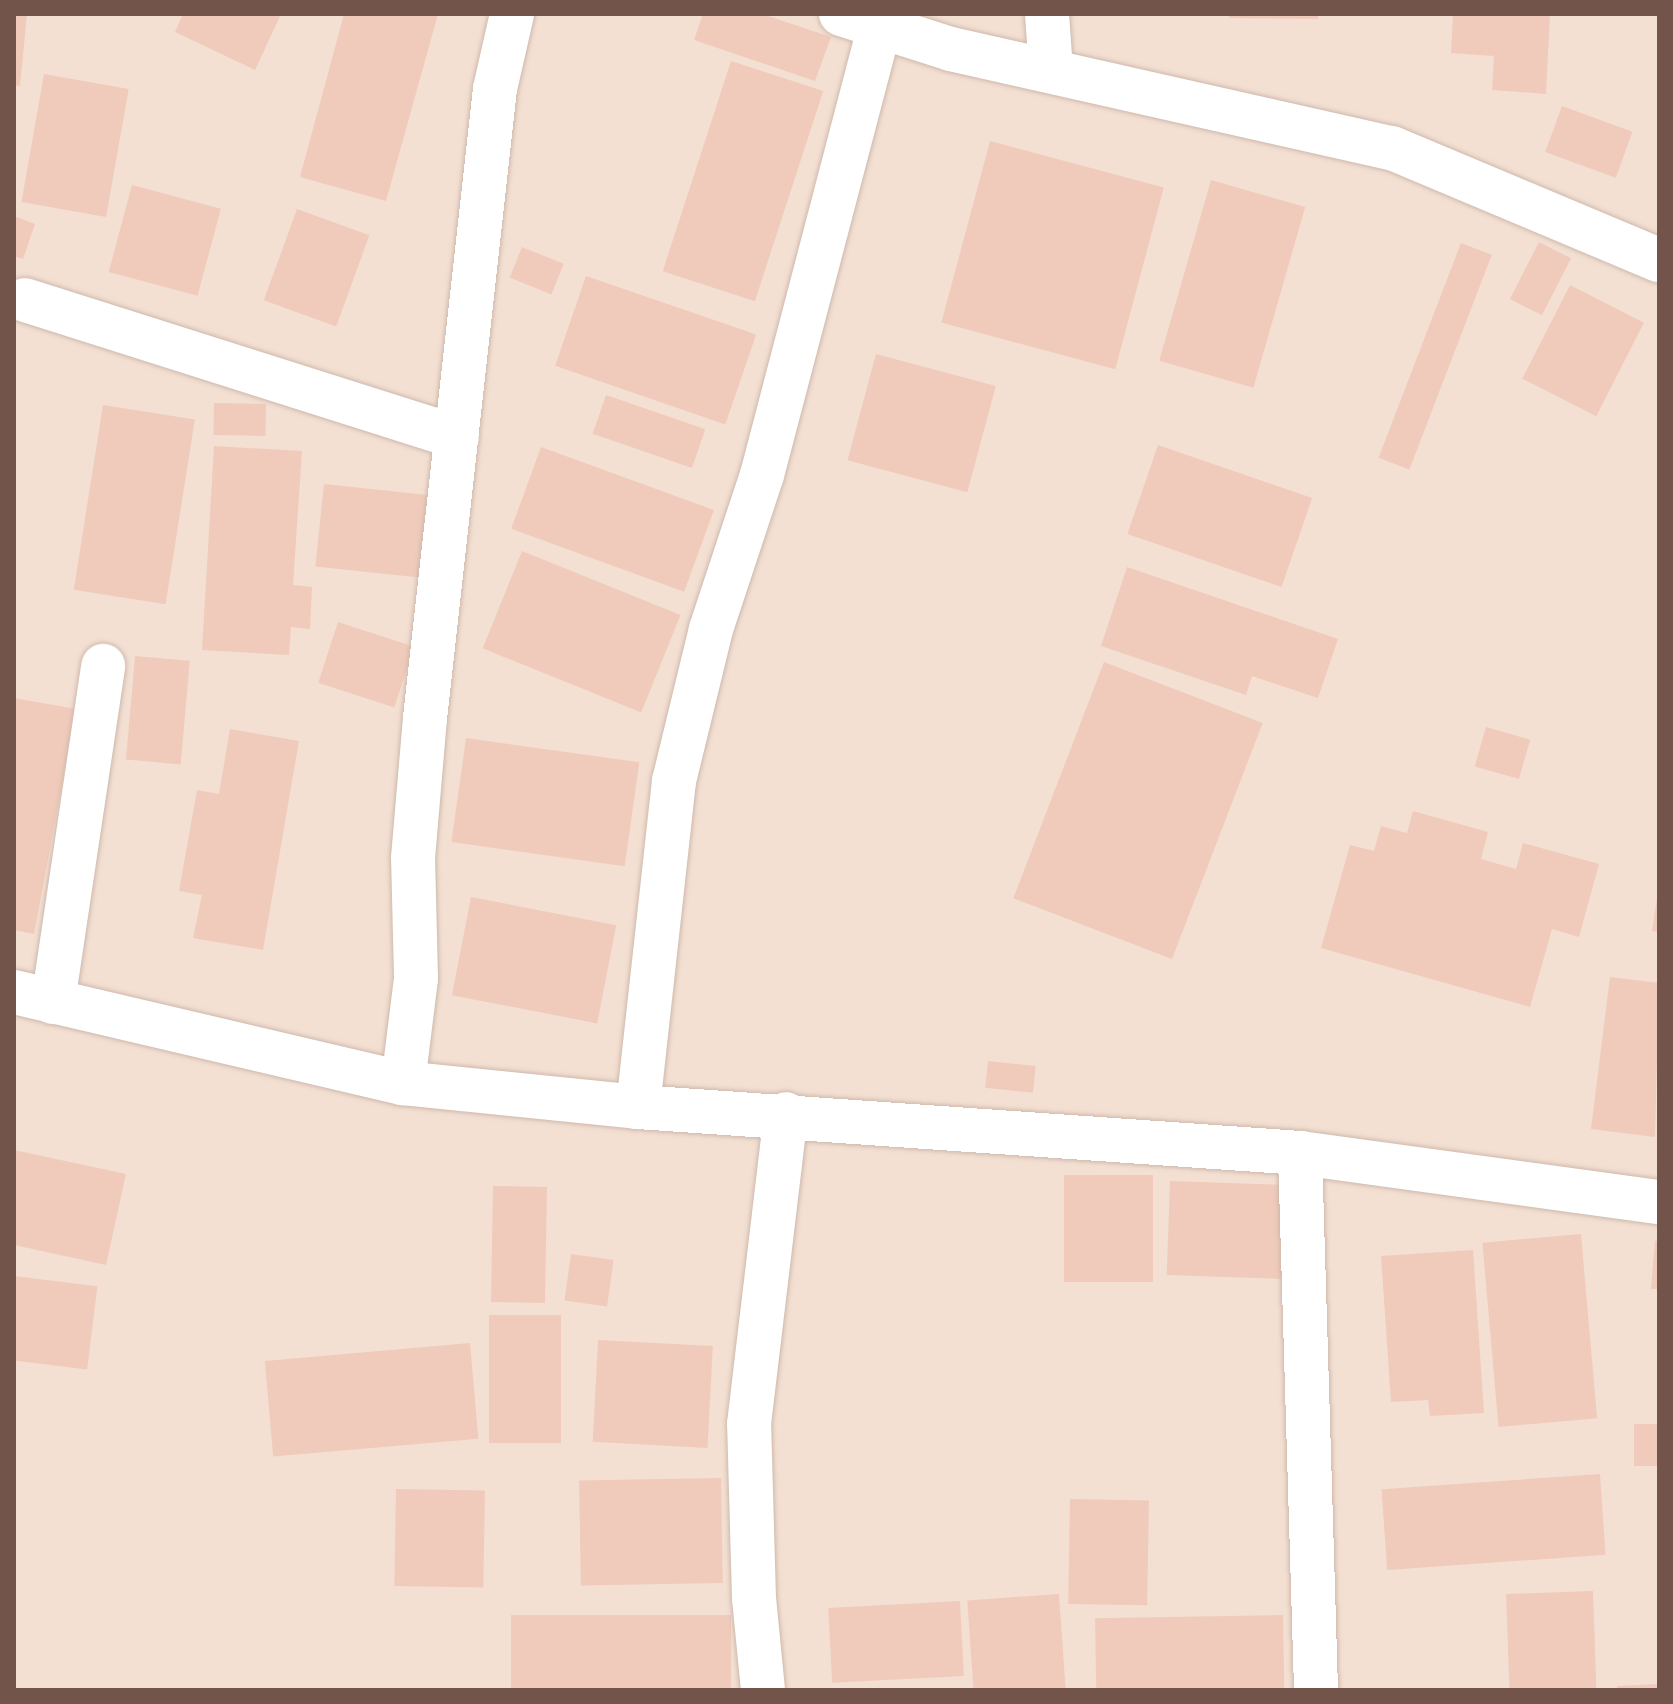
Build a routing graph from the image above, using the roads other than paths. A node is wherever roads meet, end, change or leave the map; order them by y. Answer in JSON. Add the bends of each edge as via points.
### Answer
{"nodes":[{"id":1,"x":512,"y":14,"type":"edge"},
{"id":2,"x":1047,"y":14,"type":"edge"},
{"id":3,"x":860,"y":20,"type":"edge"},
{"id":4,"x":1051,"y":71,"type":"junction"},
{"id":5,"x":1659,"y":260,"type":"edge"},
{"id":6,"x":25,"y":300,"type":"dead end"},
{"id":7,"x":457,"y":437,"type":"junction"},
{"id":8,"x":103,"y":666,"type":"dead end"},
{"id":9,"x":34,"y":997,"type":"edge"},
{"id":10,"x":403,"y":1083,"type":"junction"},
{"id":11,"x":638,"y":1107,"type":"junction"},
{"id":12,"x":786,"y":1114,"type":"junction"},
{"id":13,"x":1300,"y":1153,"type":"junction"},
{"id":14,"x":1659,"y":1202,"type":"edge"},
{"id":15,"x":763,"y":1690,"type":"edge"},
{"id":16,"x":1316,"y":1690,"type":"edge"}],
"edges":[{"from":1,"to":7,"type":"street","via":[[495,89]]},
{"from":2,"to":4,"type":"street"},
{"from":3,"to":4,"type":"street","via":[[951,49]]},
{"from":3,"to":11,"type":"street","via":[[762,475],[711,629],[674,781]]},
{"from":4,"to":5,"type":"street","via":[[1392,148]]},
{"from":6,"to":7,"type":"street"},
{"from":7,"to":10,"type":"street","via":[[416,827],[416,978]]},
{"from":8,"to":9,"type":"street"},
{"from":9,"to":10,"type":"street"},
{"from":10,"to":11,"type":"street"},
{"from":11,"to":12,"type":"street"},
{"from":12,"to":13,"type":"street"},
{"from":12,"to":15,"type":"street","via":[[749,1424],[754,1599]]},
{"from":13,"to":14,"type":"street"},
{"from":13,"to":16,"type":"street"}]}
